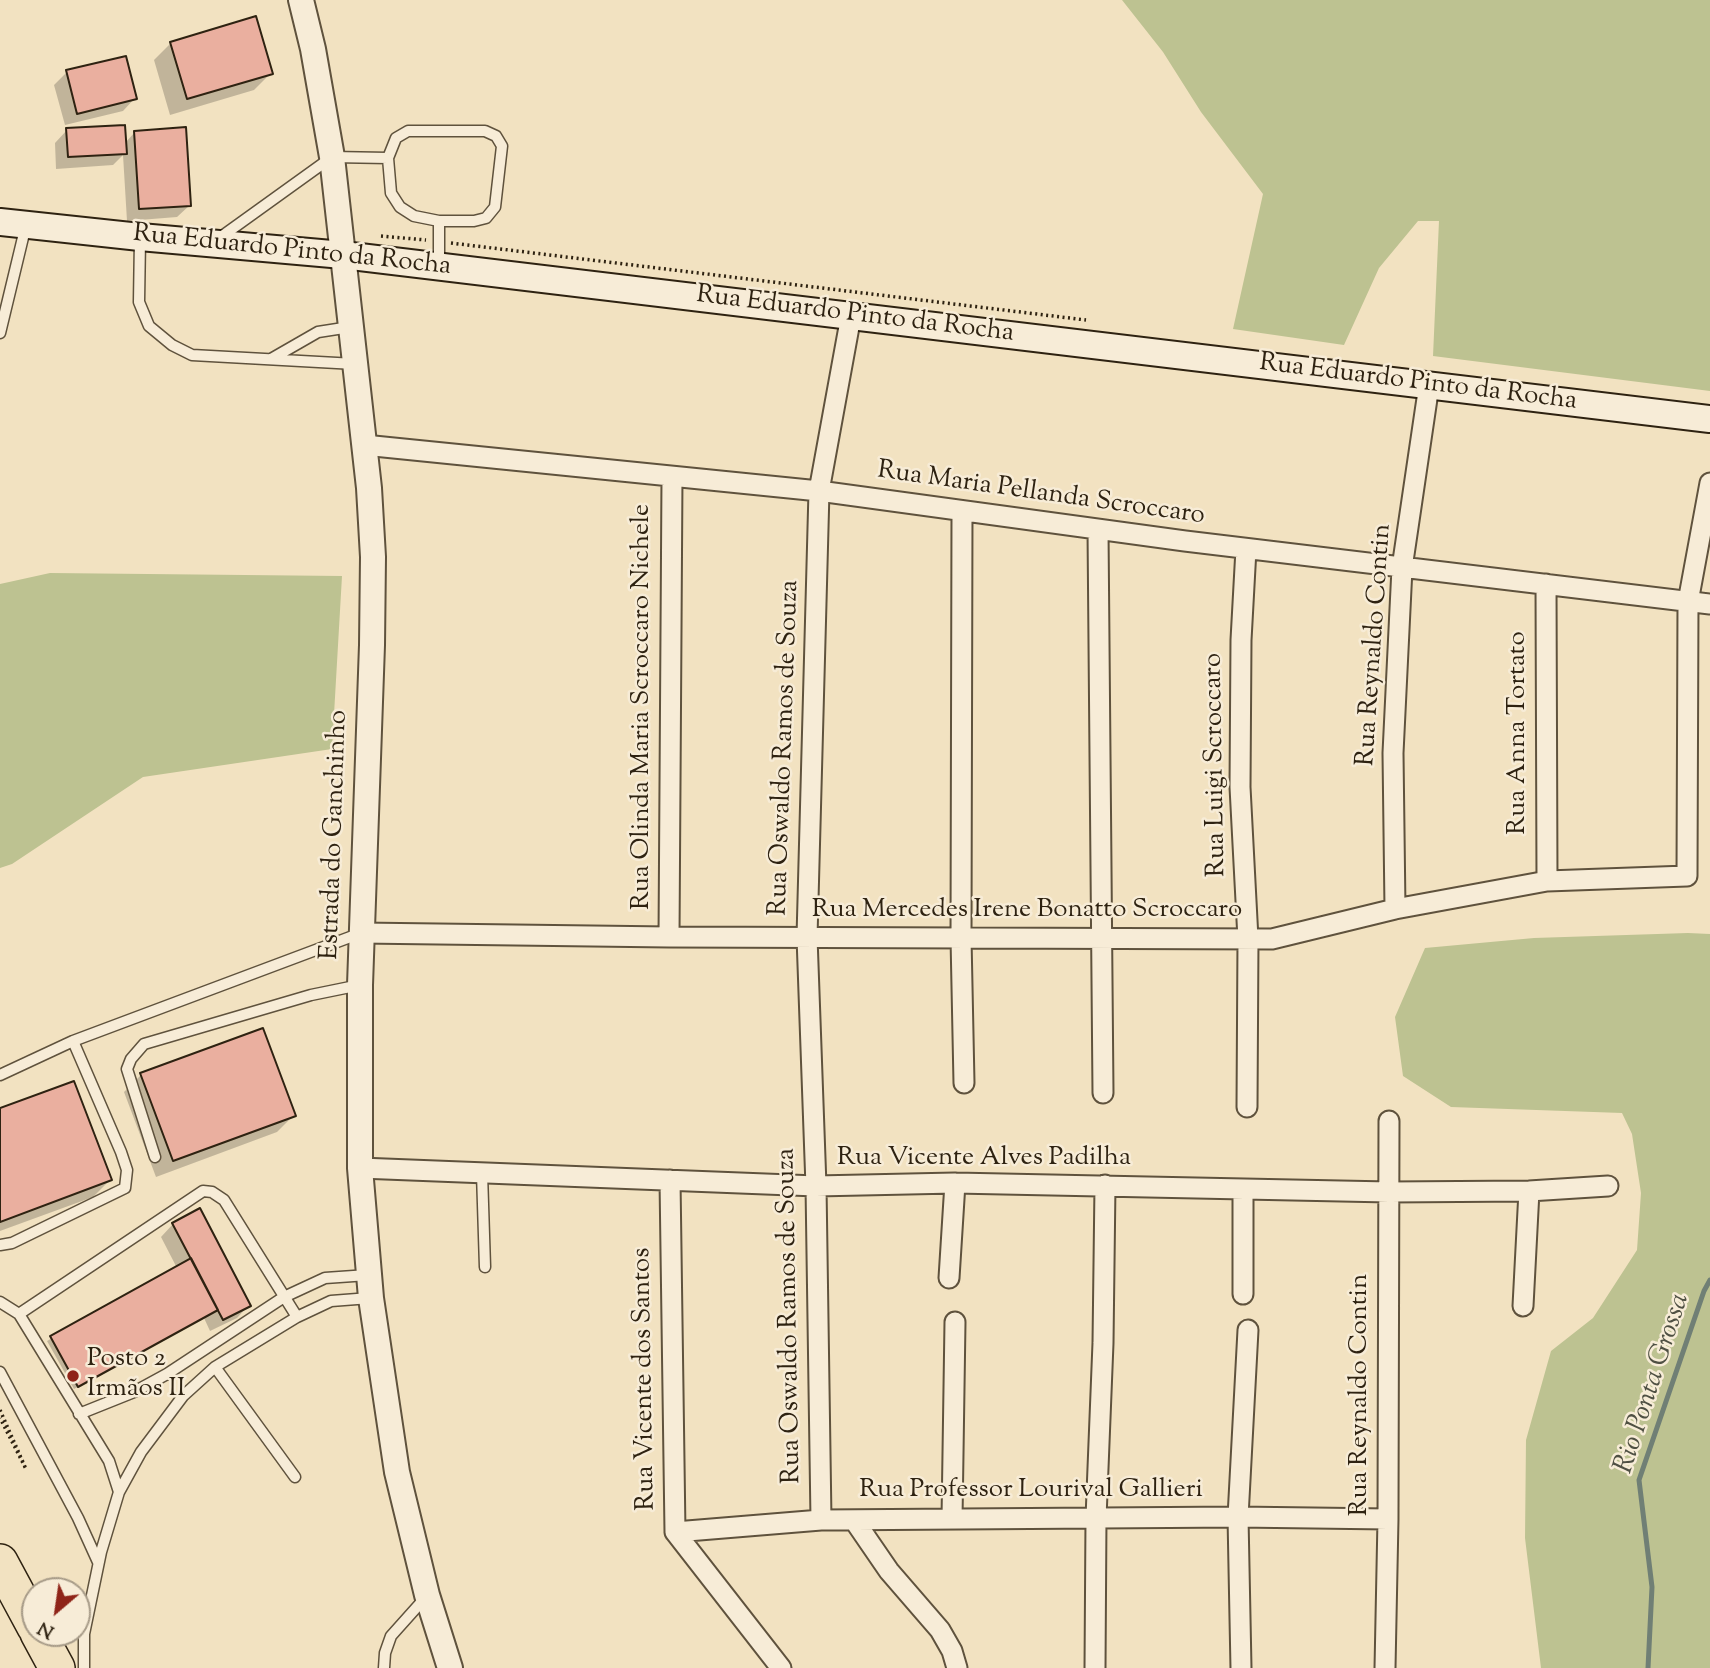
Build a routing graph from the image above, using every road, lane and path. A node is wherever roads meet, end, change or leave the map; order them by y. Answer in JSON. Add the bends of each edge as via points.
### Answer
{"nodes":[{"id":1,"x":301,"y":0,"type":"edge"},
{"id":2,"x":332,"y":157,"type":"junction"},
{"id":3,"x":388,"y":158,"type":"junction"},
{"id":4,"x":439,"y":221,"type":"junction"},
{"id":5,"x":13,"y":223,"type":"edge"},
{"id":6,"x":374,"y":236,"type":"dead end"},
{"id":7,"x":140,"y":237,"type":"junction"},
{"id":8,"x":213,"y":244,"type":"junction"},
{"id":9,"x":343,"y":254,"type":"junction"},
{"id":10,"x":438,"y":254,"type":"junction"},
{"id":11,"x":851,"y":316,"type":"junction"},
{"id":12,"x":1088,"y":320,"type":"dead end"},
{"id":13,"x":351,"y":327,"type":"junction"},
{"id":14,"x":0,"y":332,"type":"edge"},
{"id":15,"x":270,"y":359,"type":"junction"},
{"id":16,"x":355,"y":364,"type":"junction"},
{"id":17,"x":1429,"y":386,"type":"junction"},
{"id":18,"x":1710,"y":419,"type":"edge"},
{"id":19,"x":364,"y":444,"type":"junction"},
{"id":20,"x":672,"y":477,"type":"junction"},
{"id":21,"x":1710,"y":483,"type":"edge"},
{"id":22,"x":819,"y":491,"type":"junction"},
{"id":23,"x":962,"y":511,"type":"junction"},
{"id":24,"x":1098,"y":530,"type":"junction"},
{"id":25,"x":1246,"y":549,"type":"junction"},
{"id":26,"x":1402,"y":568,"type":"junction"},
{"id":27,"x":1546,"y":583,"type":"junction"},
{"id":28,"x":1688,"y":602,"type":"junction"},
{"id":29,"x":1710,"y":604,"type":"edge"},
{"id":30,"x":1547,"y":881,"type":"junction"},
{"id":31,"x":1395,"y":909,"type":"junction"},
{"id":32,"x":361,"y":933,"type":"junction"},
{"id":33,"x":669,"y":937,"type":"junction"},
{"id":34,"x":807,"y":937,"type":"junction"},
{"id":35,"x":961,"y":938,"type":"junction"},
{"id":36,"x":1101,"y":938,"type":"junction"},
{"id":37,"x":1248,"y":939,"type":"junction"},
{"id":38,"x":360,"y":985,"type":"junction"},
{"id":39,"x":72,"y":1041,"type":"junction"},
{"id":40,"x":0,"y":1075,"type":"edge"},
{"id":41,"x":964,"y":1083,"type":"dead end"},
{"id":42,"x":1103,"y":1093,"type":"dead end"},
{"id":43,"x":1247,"y":1107,"type":"dead end"},
{"id":44,"x":1389,"y":1121,"type":"dead end"},
{"id":45,"x":155,"y":1157,"type":"dead end"},
{"id":46,"x":360,"y":1168,"type":"junction"},
{"id":47,"x":482,"y":1173,"type":"junction"},
{"id":48,"x":670,"y":1180,"type":"junction"},
{"id":49,"x":955,"y":1183,"type":"junction"},
{"id":50,"x":1105,"y":1185,"type":"junction"},
{"id":51,"x":816,"y":1186,"type":"junction"},
{"id":52,"x":1608,"y":1186,"type":"dead end"},
{"id":53,"x":1243,"y":1189,"type":"junction"},
{"id":54,"x":1529,"y":1191,"type":"junction"},
{"id":55,"x":1389,"y":1192,"type":"junction"},
{"id":56,"x":0,"y":1245,"type":"edge"},
{"id":57,"x":485,"y":1267,"type":"dead end"},
{"id":58,"x":949,"y":1278,"type":"dead end"},
{"id":59,"x":370,"y":1286,"type":"junction"},
{"id":60,"x":1243,"y":1294,"type":"dead end"},
{"id":61,"x":284,"y":1297,"type":"junction"},
{"id":62,"x":0,"y":1302,"type":"edge"},
{"id":63,"x":1523,"y":1306,"type":"dead end"},
{"id":64,"x":19,"y":1314,"type":"junction"},
{"id":65,"x":297,"y":1317,"type":"junction"},
{"id":66,"x":955,"y":1322,"type":"dead end"},
{"id":67,"x":1248,"y":1330,"type":"dead end"},
{"id":68,"x":215,"y":1367,"type":"junction"},
{"id":69,"x":0,"y":1372,"type":"edge"},
{"id":70,"x":0,"y":1410,"type":"edge"},
{"id":71,"x":79,"y":1414,"type":"junction"},
{"id":72,"x":0,"y":1418,"type":"edge"},
{"id":73,"x":295,"y":1477,"type":"dead end"},
{"id":74,"x":119,"y":1492,"type":"junction"},
{"id":75,"x":1238,"y":1517,"type":"junction"},
{"id":76,"x":1096,"y":1518,"type":"junction"},
{"id":77,"x":953,"y":1519,"type":"junction"},
{"id":78,"x":1388,"y":1519,"type":"junction"},
{"id":79,"x":821,"y":1520,"type":"junction"},
{"id":80,"x":854,"y":1520,"type":"junction"},
{"id":81,"x":675,"y":1531,"type":"junction"},
{"id":82,"x":0,"y":1562,"type":"edge"},
{"id":83,"x":99,"y":1566,"type":"junction"},
{"id":84,"x":428,"y":1595,"type":"junction"},
{"id":85,"x":21,"y":1600,"type":"edge"},
{"id":86,"x":46,"y":1647,"type":"edge"},
{"id":87,"x":57,"y":1668,"type":"edge"},
{"id":88,"x":84,"y":1668,"type":"edge"},
{"id":89,"x":384,"y":1668,"type":"edge"},
{"id":90,"x":450,"y":1668,"type":"edge"},
{"id":91,"x":781,"y":1668,"type":"edge"},
{"id":92,"x":957,"y":1668,"type":"edge"},
{"id":93,"x":1095,"y":1668,"type":"edge"},
{"id":94,"x":1241,"y":1668,"type":"edge"},
{"id":95,"x":1385,"y":1668,"type":"edge"}],
"edges":[{"from":1,"to":2,"type":"street","name":"Estrada do Ganchinho"},
{"from":2,"to":3,"type":"lane"},
{"from":2,"to":8,"type":"lane"},
{"from":2,"to":9,"type":"street","name":"Estrada do Ganchinho"},
{"from":3,"to":4,"type":"lane","via":[[391,193],[400,207],[414,216]]},
{"from":3,"to":4,"type":"lane","via":[[396,138],[408,131],[485,131],[496,136],[502,146],[495,207],[486,218],[474,222]]},
{"from":4,"to":10,"type":"lane"},
{"from":5,"to":7,"type":"main road","name":"Rua Eduardo Pinto da Rocha"},
{"from":5,"to":14,"type":"lane"},
{"from":6,"to":10,"type":"path"},
{"from":7,"to":8,"type":"main road","name":"Rua Eduardo Pinto da Rocha"},
{"from":7,"to":15,"type":"lane","via":[[139,302],[149,326],[192,355]]},
{"from":8,"to":9,"type":"main road","name":"Rua Eduardo Pinto da Rocha"},
{"from":9,"to":10,"type":"main road","name":"Rua Eduardo Pinto da Rocha"},
{"from":9,"to":13,"type":"street","name":"Estrada do Ganchinho"},
{"from":10,"to":11,"type":"main road","name":"Rua Eduardo Pinto da Rocha"},
{"from":10,"to":12,"type":"path"},
{"from":11,"to":17,"type":"main road","name":"Rua Eduardo Pinto da Rocha"},
{"from":11,"to":22,"type":"street","name":"Rua Oswaldo Ramos de Souza"},
{"from":13,"to":15,"type":"lane","via":[[322,330]]},
{"from":13,"to":16,"type":"street","name":"Estrada do Ganchinho"},
{"from":15,"to":16,"type":"lane"},
{"from":16,"to":19,"type":"street","name":"Estrada do Ganchinho"},
{"from":17,"to":18,"type":"main road","name":"Rua Eduardo Pinto da Rocha"},
{"from":17,"to":26,"type":"street","name":"Rua Reynaldo Contin"},
{"from":19,"to":20,"type":"street","name":"Rua Maria Pellanda Scroccaro"},
{"from":19,"to":32,"type":"street","name":"Estrada do Ganchinho","via":[[374,599]]},
{"from":20,"to":22,"type":"street","name":"Rua Maria Pellanda Scroccaro"},
{"from":20,"to":33,"type":"street","name":"Rua Olinda Maria Scroccaro Nichele"},
{"from":21,"to":28,"type":"street"},
{"from":22,"to":23,"type":"street","name":"Rua Maria Pellanda Scroccaro"},
{"from":22,"to":34,"type":"street","name":"Rua Oswaldo Ramos de Souza"},
{"from":23,"to":24,"type":"street","name":"Rua Maria Pellanda Scroccaro"},
{"from":23,"to":35,"type":"street"},
{"from":24,"to":25,"type":"street","name":"Rua Maria Pellanda Scroccaro"},
{"from":24,"to":36,"type":"street"},
{"from":25,"to":26,"type":"street","name":"Rua Maria Pellanda Scroccaro"},
{"from":25,"to":37,"type":"street","name":"Rua Luigi Scroccaro","via":[[1240,787]]},
{"from":26,"to":27,"type":"street","name":"Rua Maria Pellanda Scroccaro"},
{"from":26,"to":31,"type":"street","name":"Rua Reynaldo Contin","via":[[1393,754]]},
{"from":27,"to":28,"type":"street","name":"Rua Maria Pellanda Scroccaro"},
{"from":27,"to":30,"type":"street","name":"Rua Anna Tortato"},
{"from":28,"to":29,"type":"street","name":"Rua Maria Pellanda Scroccaro"},
{"from":28,"to":30,"type":"street","name":"Rua Mercedes Irene Bonatto Scroccaro","via":[[1687,876]]},
{"from":30,"to":31,"type":"street","name":"Rua Mercedes Irene Bonatto Scroccaro"},
{"from":31,"to":37,"type":"street","name":"Rua Mercedes Irene Bonatto Scroccaro","via":[[1272,939]]},
{"from":32,"to":33,"type":"street","name":"Rua Mercedes Irene Bonatto Scroccaro"},
{"from":32,"to":38,"type":"street","name":"Estrada do Ganchinho"},
{"from":32,"to":39,"type":"lane"},
{"from":33,"to":34,"type":"street","name":"Rua Mercedes Irene Bonatto Scroccaro"},
{"from":34,"to":35,"type":"street","name":"Rua Mercedes Irene Bonatto Scroccaro"},
{"from":34,"to":51,"type":"street","name":"Rua Oswaldo Ramos de Souza"},
{"from":35,"to":36,"type":"street","name":"Rua Mercedes Irene Bonatto Scroccaro"},
{"from":35,"to":41,"type":"street"},
{"from":36,"to":37,"type":"street","name":"Rua Mercedes Irene Bonatto Scroccaro"},
{"from":36,"to":42,"type":"street"},
{"from":37,"to":43,"type":"street","name":"Rua Luigi Scroccaro"},
{"from":38,"to":45,"type":"lane","via":[[144,1044],[127,1069]]},
{"from":38,"to":46,"type":"street","name":"Estrada do Ganchinho"},
{"from":39,"to":40,"type":"lane"},
{"from":39,"to":56,"type":"lane","via":[[121,1153],[127,1170],[125,1188]]},
{"from":44,"to":55,"type":"street","name":"Rua Reynaldo Contin"},
{"from":46,"to":47,"type":"street","name":"Rua Vicente Alves Padilha"},
{"from":46,"to":59,"type":"street","name":"Estrada do Ganchinho"},
{"from":47,"to":48,"type":"street","name":"Rua Vicente Alves Padilha"},
{"from":47,"to":57,"type":"lane"},
{"from":48,"to":51,"type":"street","name":"Rua Vicente Alves Padilha"},
{"from":48,"to":81,"type":"street","name":"Rua Vicente dos Santos"},
{"from":49,"to":50,"type":"street","name":"Rua Vicente Alves Padilha"},
{"from":49,"to":51,"type":"street","name":"Rua Vicente Alves Padilha"},
{"from":49,"to":58,"type":"street"},
{"from":50,"to":53,"type":"street","name":"Rua Vicente Alves Padilha"},
{"from":50,"to":76,"type":"street"},
{"from":51,"to":79,"type":"street","name":"Rua Oswaldo Ramos de Souza"},
{"from":52,"to":54,"type":"street","name":"Rua Vicente Alves Padilha"},
{"from":53,"to":55,"type":"street","name":"Rua Vicente Alves Padilha"},
{"from":53,"to":60,"type":"street"},
{"from":54,"to":55,"type":"street","name":"Rua Vicente Alves Padilha"},
{"from":54,"to":63,"type":"street"},
{"from":55,"to":78,"type":"street","name":"Rua Reynaldo Contin"},
{"from":59,"to":61,"type":"lane","via":[[325,1278]]},
{"from":59,"to":65,"type":"lane"},
{"from":59,"to":84,"type":"street","name":"Estrada do Ganchinho","via":[[397,1472]]},
{"from":61,"to":64,"type":"lane","via":[[223,1200],[203,1191]]},
{"from":61,"to":65,"type":"lane"},
{"from":61,"to":71,"type":"lane","via":[[167,1374]]},
{"from":62,"to":64,"type":"lane"},
{"from":64,"to":71,"type":"lane"},
{"from":65,"to":68,"type":"lane"},
{"from":66,"to":77,"type":"street"},
{"from":67,"to":75,"type":"street"},
{"from":68,"to":73,"type":"lane"},
{"from":68,"to":74,"type":"lane","via":[[176,1405],[141,1452]]},
{"from":69,"to":83,"type":"lane"},
{"from":70,"to":72,"type":"path","via":[[26,1469]]},
{"from":71,"to":74,"type":"lane","via":[[109,1461]]},
{"from":74,"to":83,"type":"lane"},
{"from":75,"to":76,"type":"street","name":"Rua Professor Lourival Gallieri"},
{"from":75,"to":78,"type":"street","name":"Rua Professor Lourival Gallieri"},
{"from":75,"to":94,"type":"street"},
{"from":76,"to":77,"type":"street","name":"Rua Professor Lourival Gallieri"},
{"from":76,"to":93,"type":"street"},
{"from":77,"to":80,"type":"street","name":"Rua Professor Lourival Gallieri"},
{"from":78,"to":95,"type":"street","name":"Rua Reynaldo Contin"},
{"from":79,"to":80,"type":"street","name":"Rua Professor Lourival Gallieri"},
{"from":79,"to":81,"type":"street","name":"Rua Professor Lourival Gallieri"},
{"from":80,"to":92,"type":"street","via":[[888,1571],[940,1630]]},
{"from":81,"to":91,"type":"street","name":"Rua Vicente dos Santos"},
{"from":82,"to":85,"type":"highway"},
{"from":83,"to":88,"type":"lane","via":[[84,1634]]},
{"from":84,"to":89,"type":"lane","via":[[391,1636]]},
{"from":84,"to":90,"type":"street","name":"Estrada do Ganchinho"},
{"from":86,"to":87,"type":"highway"}]}
